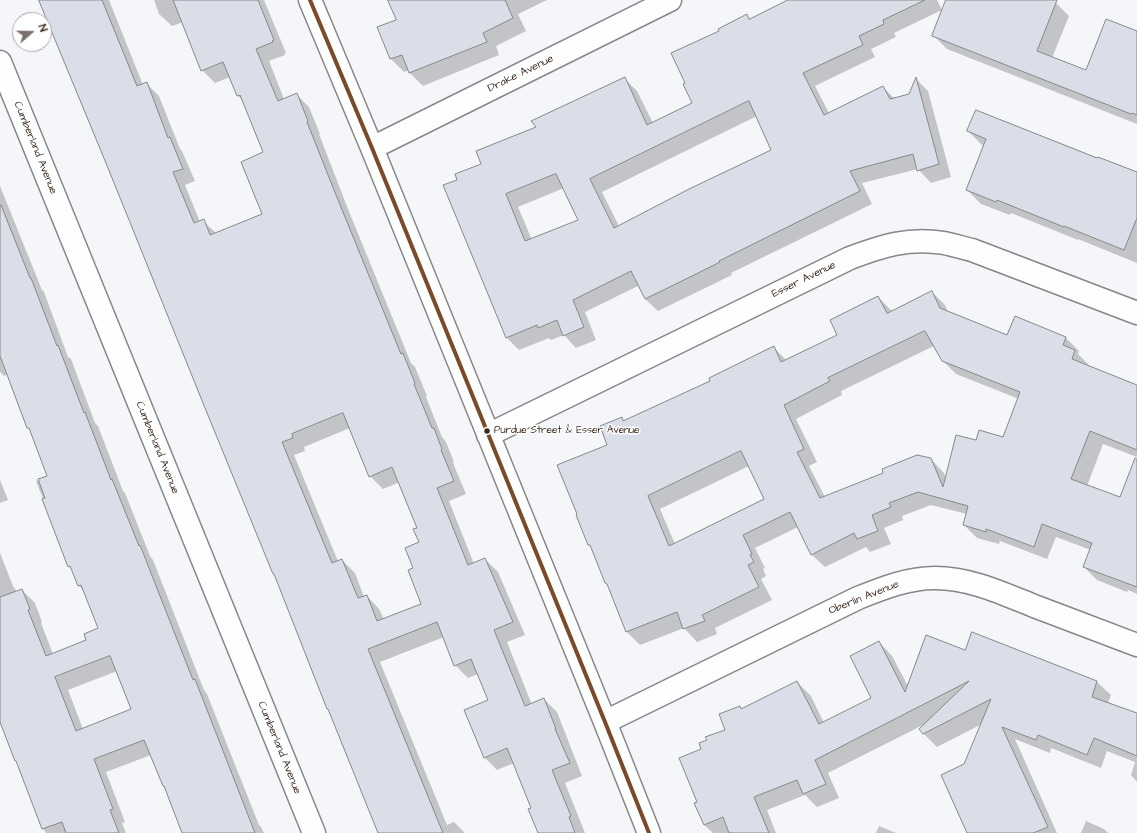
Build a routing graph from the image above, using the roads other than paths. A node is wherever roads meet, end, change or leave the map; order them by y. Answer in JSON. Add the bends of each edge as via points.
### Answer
{"nodes":[{"id":1,"x":310,"y":0,"type":"edge"},
{"id":2,"x":670,"y":0,"type":"edge"},
{"id":3,"x":0,"y":62,"type":"edge"},
{"id":4,"x":372,"y":148,"type":"junction"},
{"id":5,"x":1137,"y":313,"type":"edge"},
{"id":6,"x":488,"y":435,"type":"junction"},
{"id":7,"x":1137,"y":645,"type":"edge"},
{"id":8,"x":605,"y":722,"type":"junction"},
{"id":9,"x":314,"y":833,"type":"edge"},
{"id":10,"x":649,"y":833,"type":"edge"}],
"edges":[{"from":1,"to":4,"type":"street"},
{"from":2,"to":4,"type":"street","name":"Drake Avenue"},
{"from":3,"to":9,"type":"street","name":"Cumberland Avenue"},
{"from":4,"to":6,"type":"street"},
{"from":5,"to":6,"type":"street","name":"Esser Avenue","via":[[972,250],[945,243],[901,242],[850,258]]},
{"from":6,"to":8,"type":"street"},
{"from":7,"to":8,"type":"street","name":"Oberlin Avenue","via":[[985,587],[958,580],[911,580],[852,601]]},
{"from":8,"to":10,"type":"street"}]}
